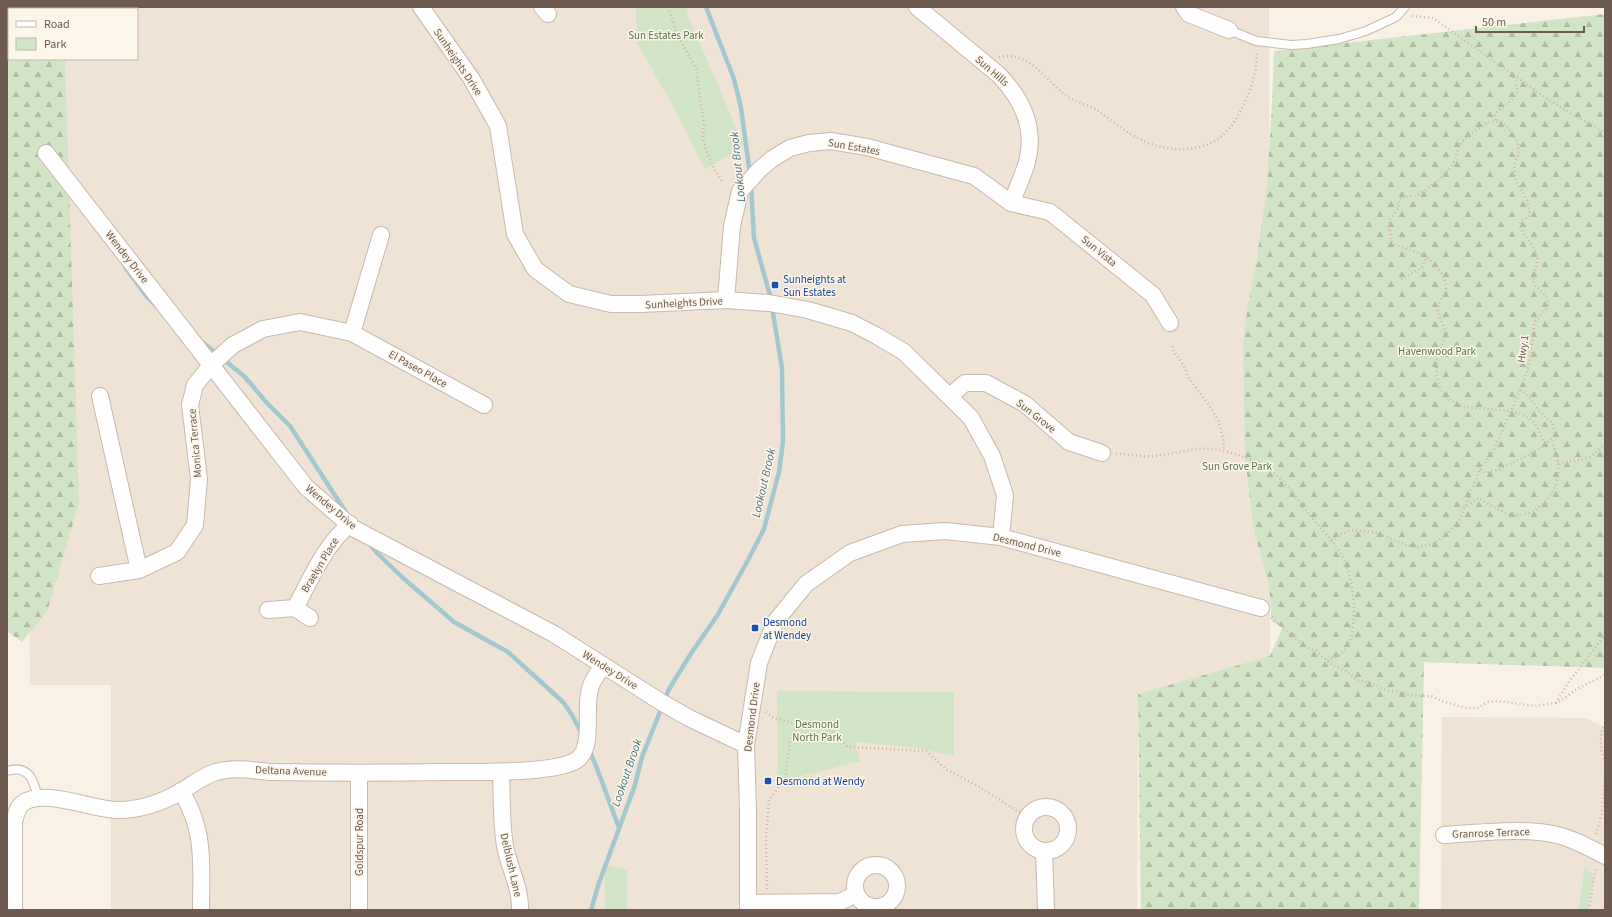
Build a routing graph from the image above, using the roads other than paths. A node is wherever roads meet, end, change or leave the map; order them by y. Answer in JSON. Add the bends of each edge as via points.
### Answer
{"nodes":[{"id":1,"x":421,"y":7,"type":"edge"},
{"id":2,"x":916,"y":7,"type":"edge"},
{"id":3,"x":1184,"y":7,"type":"edge"},
{"id":4,"x":1405,"y":7,"type":"edge"},
{"id":5,"x":1229,"y":30,"type":"joint"},
{"id":6,"x":46,"y":152,"type":"dead end"},
{"id":7,"x":1012,"y":202,"type":"junction"},
{"id":8,"x":381,"y":235,"type":"dead end"},
{"id":9,"x":726,"y":300,"type":"junction"},
{"id":10,"x":1170,"y":323,"type":"dead end"},
{"id":11,"x":352,"y":333,"type":"junction"},
{"id":12,"x":211,"y":365,"type":"junction"},
{"id":13,"x":100,"y":396,"type":"dead end"},
{"id":14,"x":950,"y":396,"type":"junction"},
{"id":15,"x":484,"y":405,"type":"dead end"},
{"id":16,"x":1102,"y":453,"type":"road end"},
{"id":17,"x":350,"y":524,"type":"junction"},
{"id":18,"x":1001,"y":537,"type":"junction"},
{"id":19,"x":139,"y":570,"type":"junction"},
{"id":20,"x":99,"y":576,"type":"dead end"},
{"id":21,"x":295,"y":608,"type":"junction"},
{"id":22,"x":1261,"y":608,"type":"road end"},
{"id":23,"x":268,"y":610,"type":"dead end"},
{"id":24,"x":310,"y":618,"type":"dead end"},
{"id":25,"x":603,"y":665,"type":"junction"},
{"id":26,"x":746,"y":745,"type":"junction"},
{"id":27,"x":7,"y":771,"type":"edge"},
{"id":28,"x":501,"y":772,"type":"junction"},
{"id":29,"x":359,"y":773,"type":"junction"},
{"id":30,"x":181,"y":791,"type":"junction"},
{"id":31,"x":38,"y":798,"type":"junction"},
{"id":32,"x":12,"y":812,"type":"edge"},
{"id":33,"x":1444,"y":835,"type":"dead end"},
{"id":34,"x":1044,"y":851,"type":"junction"},
{"id":35,"x":1602,"y":861,"type":"edge"},
{"id":36,"x":856,"y":894,"type":"dead end"},
{"id":37,"x":748,"y":907,"type":"edge"},
{"id":38,"x":14,"y":910,"type":"edge"},
{"id":39,"x":201,"y":910,"type":"edge"},
{"id":40,"x":359,"y":910,"type":"edge"},
{"id":41,"x":520,"y":910,"type":"edge"},
{"id":42,"x":1046,"y":910,"type":"edge"}],
"edges":[{"from":1,"to":9,"type":"street","name":"Sunheights Drive","via":[[471,78],[498,126],[514,234],[535,269],[569,294],[611,304]]},
{"from":2,"to":7,"type":"street","name":"Sun Hills","via":[[999,75],[1019,98],[1029,127],[1030,139],[1027,162]]},
{"from":3,"to":5,"type":"street","via":[[1189,14]]},
{"from":4,"to":5,"type":"lane","via":[[1390,20],[1339,39],[1291,45],[1256,41]]},
{"from":6,"to":12,"type":"street","name":"Wendey Drive"},
{"from":7,"to":9,"type":"street","name":"Sun Estates","via":[[974,176],[866,147],[831,140],[790,148],[768,162],[740,191],[732,226]]},
{"from":7,"to":10,"type":"street","name":"Sun Vista","via":[[1050,212],[1153,295]]},
{"from":8,"to":11,"type":"street"},
{"from":9,"to":14,"type":"street","name":"Sunheights Drive","via":[[769,303],[808,310],[852,323],[904,352]]},
{"from":11,"to":12,"type":"street","name":"El Paseo Place","via":[[300,322],[264,329],[233,345]]},
{"from":11,"to":15,"type":"street","name":"El Paseo Place"},
{"from":12,"to":17,"type":"street","name":"Wendey Drive","via":[[306,487]]},
{"from":12,"to":19,"type":"street","name":"Monica Terrace","via":[[195,385],[190,405],[199,479],[195,525],[177,552]]},
{"from":13,"to":19,"type":"street"},
{"from":14,"to":16,"type":"street","name":"Sun Grove","via":[[965,383],[986,383],[1025,404],[1069,442]]},
{"from":14,"to":18,"type":"street","name":"Sunheights Drive","via":[[971,418],[992,456],[1005,495]]},
{"from":17,"to":21,"type":"street","name":"Braelyn Place","via":[[330,544]]},
{"from":17,"to":25,"type":"street","name":"Wendey Drive","via":[[554,634]]},
{"from":18,"to":22,"type":"street","name":"Desmond Drive"},
{"from":18,"to":26,"type":"street","name":"Desmond Drive","via":[[945,531],[902,534],[850,553],[806,584],[775,622],[759,663]]},
{"from":19,"to":20,"type":"street","name":"Monica Terrace"},
{"from":21,"to":23,"type":"street"},
{"from":21,"to":24,"type":"street"},
{"from":25,"to":26,"type":"street","name":"Wendey Drive","via":[[689,718]]},
{"from":25,"to":28,"type":"street","name":"Deltana Avenue","via":[[591,685],[587,701],[585,751],[578,759],[562,766]]},
{"from":26,"to":37,"type":"street","name":"Desmond Drive"},
{"from":27,"to":31,"type":"lane","via":[[18,769],[30,776]]},
{"from":28,"to":29,"type":"street","name":"Deltana Avenue"},
{"from":28,"to":41,"type":"street","name":"Delblush Lane","via":[[502,832],[518,891]]},
{"from":29,"to":30,"type":"street","name":"Deltana Avenue","via":[[229,769],[215,772]]},
{"from":29,"to":40,"type":"street","name":"Goldspur Road"},
{"from":30,"to":31,"type":"street","name":"Deltana Avenue","via":[[151,805],[118,810]]},
{"from":30,"to":39,"type":"street","via":[[196,819],[201,846]]},
{"from":31,"to":32,"type":"street","via":[[23,803]]},
{"from":32,"to":38,"type":"street"},
{"from":33,"to":35,"type":"street","name":"Granrose Terrace","via":[[1528,831],[1558,835],[1585,846]]},
{"from":34,"to":34,"type":"street","via":[[1035,849],[1024,835],[1027,817],[1042,807],[1060,812],[1066,819],[1068,828],[1061,845],[1054,850]]},
{"from":34,"to":42,"type":"street"},
{"from":36,"to":37,"type":"street","via":[[840,902]]}]}
